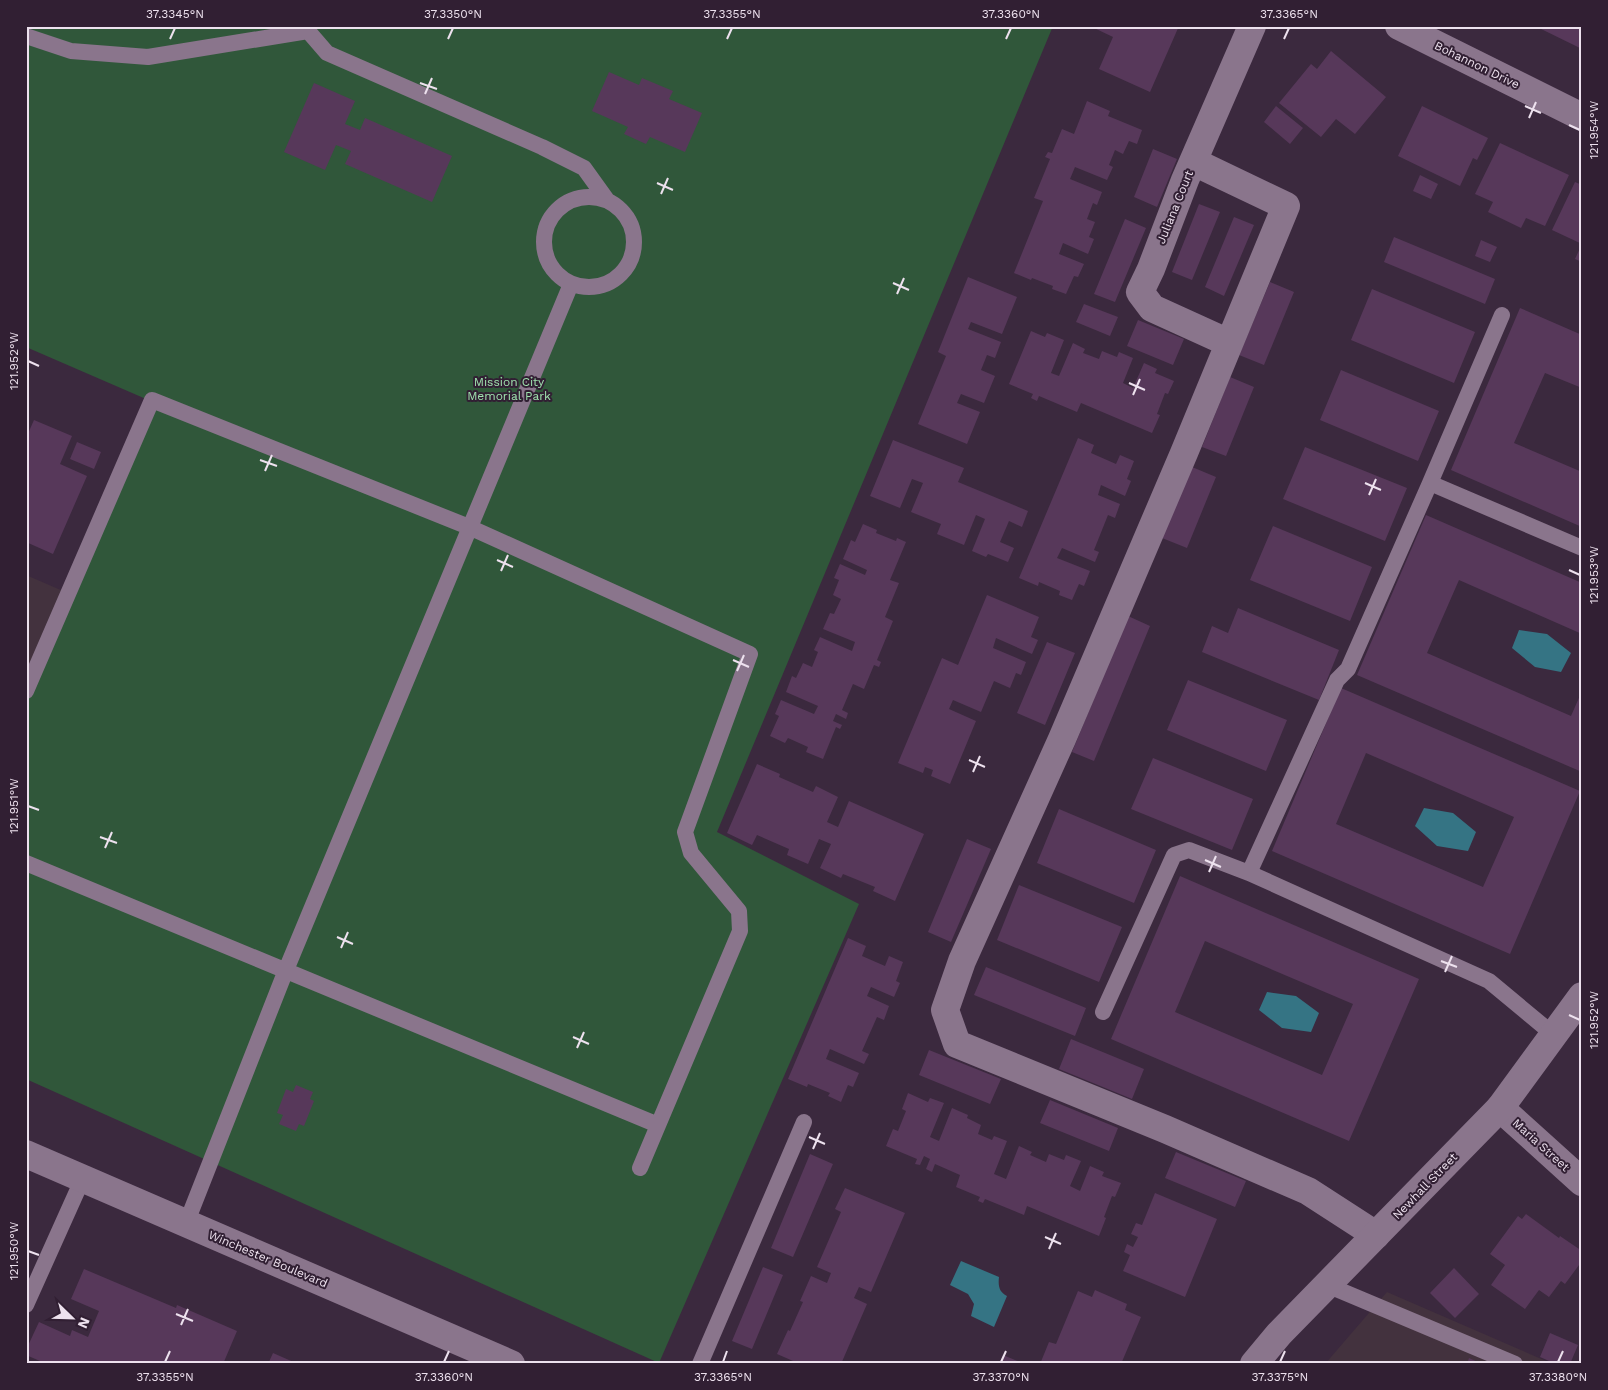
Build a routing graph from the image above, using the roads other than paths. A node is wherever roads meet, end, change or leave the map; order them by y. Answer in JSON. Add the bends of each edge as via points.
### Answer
{"nodes":[{"id":1,"x":1252,"y":26,"type":"edge"},
{"id":2,"x":1399,"y":26,"type":"edge"},
{"id":3,"x":308,"y":29,"type":"edge"},
{"id":4,"x":26,"y":36,"type":"edge"},
{"id":5,"x":1582,"y":117,"type":"edge"},
{"id":6,"x":1194,"y":162,"type":"junction"},
{"id":7,"x":607,"y":200,"type":"junction"},
{"id":8,"x":571,"y":284,"type":"junction"},
{"id":9,"x":1502,"y":315,"type":"dead end"},
{"id":10,"x":1229,"y":342,"type":"junction"},
{"id":11,"x":1430,"y":483,"type":"junction"},
{"id":12,"x":469,"y":527,"type":"junction"},
{"id":13,"x":1582,"y":548,"type":"edge"},
{"id":14,"x":26,"y":692,"type":"edge"},
{"id":15,"x":26,"y":863,"type":"edge"},
{"id":16,"x":1249,"y":873,"type":"junction"},
{"id":17,"x":286,"y":970,"type":"junction"},
{"id":18,"x":1582,"y":996,"type":"edge"},
{"id":19,"x":1103,"y":1012,"type":"dead end"},
{"id":20,"x":1554,"y":1035,"type":"junction"},
{"id":21,"x":1500,"y":1108,"type":"junction"},
{"id":22,"x":804,"y":1122,"type":"dead end"},
{"id":23,"x":658,"y":1125,"type":"junction"},
{"id":24,"x":26,"y":1154,"type":"edge"},
{"id":25,"x":640,"y":1168,"type":"dead end"},
{"id":26,"x":83,"y":1178,"type":"junction"},
{"id":27,"x":1582,"y":1182,"type":"edge"},
{"id":28,"x":186,"y":1224,"type":"junction"},
{"id":29,"x":1376,"y":1235,"type":"junction"},
{"id":30,"x":1327,"y":1285,"type":"junction"},
{"id":31,"x":26,"y":1305,"type":"edge"},
{"id":32,"x":1262,"y":1361,"type":"edge"},
{"id":33,"x":511,"y":1364,"type":"edge"},
{"id":34,"x":700,"y":1364,"type":"edge"},
{"id":35,"x":1515,"y":1364,"type":"edge"}],
"edges":[{"from":1,"to":6,"type":"street","name":"Juliana Court"},
{"from":2,"to":5,"type":"street","name":"Bohannon Drive"},
{"from":3,"to":4,"type":"lane","via":[[148,57],[71,51]]},
{"from":3,"to":7,"type":"lane","via":[[327,53],[584,168]]},
{"from":6,"to":10,"type":"street","name":"Juliana Court","via":[[1140,292],[1152,308]]},
{"from":6,"to":10,"type":"street","via":[[1286,206]]},
{"from":7,"to":8,"type":"lane","via":[[622,210],[631,225],[634,243],[631,260],[621,275],[606,284],[588,288]]},
{"from":7,"to":8,"type":"lane","via":[[590,196],[572,199],[557,209],[547,224],[543,241],[546,259],[556,274]]},
{"from":8,"to":12,"type":"lane"},
{"from":9,"to":11,"type":"lane"},
{"from":10,"to":29,"type":"street","via":[[1066,730],[962,961],[945,1010],[957,1044],[1308,1191]]},
{"from":11,"to":13,"type":"lane"},
{"from":11,"to":16,"type":"lane","via":[[1348,669],[1337,680]]},
{"from":12,"to":14,"type":"lane","via":[[152,400]]},
{"from":12,"to":17,"type":"lane"},
{"from":12,"to":23,"type":"lane","via":[[750,654],[685,832],[691,854],[739,911],[740,931]]},
{"from":15,"to":17,"type":"lane"},
{"from":16,"to":19,"type":"lane","via":[[1189,850],[1174,855]]},
{"from":16,"to":20,"type":"lane","via":[[1489,981]]},
{"from":17,"to":23,"type":"lane"},
{"from":17,"to":28,"type":"lane"},
{"from":18,"to":20,"type":"street","name":"Newhall Street"},
{"from":20,"to":21,"type":"street","name":"Newhall Street"},
{"from":21,"to":27,"type":"street","name":"Maria Street"},
{"from":21,"to":29,"type":"street","name":"Newhall Street"},
{"from":22,"to":34,"type":"lane"},
{"from":23,"to":25,"type":"lane"},
{"from":24,"to":26,"type":"street","name":"Winchester Boulevard"},
{"from":26,"to":28,"type":"street","name":"Winchester Boulevard"},
{"from":26,"to":31,"type":"lane"},
{"from":28,"to":33,"type":"street","name":"Winchester Boulevard"},
{"from":29,"to":30,"type":"street","name":"Newhall Street"},
{"from":30,"to":32,"type":"street","name":"Newhall Street","via":[[1279,1334]]},
{"from":30,"to":35,"type":"lane"}]}
